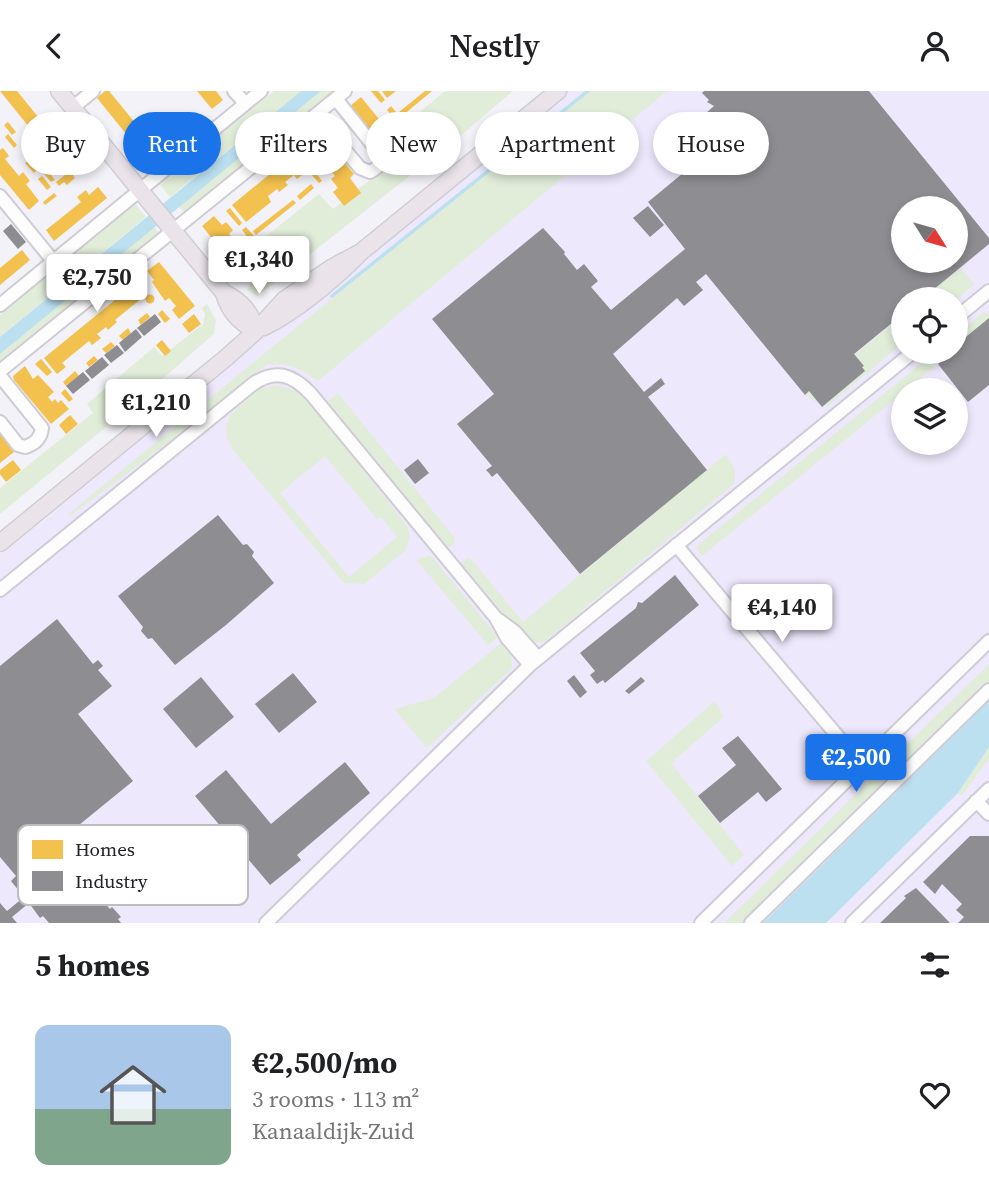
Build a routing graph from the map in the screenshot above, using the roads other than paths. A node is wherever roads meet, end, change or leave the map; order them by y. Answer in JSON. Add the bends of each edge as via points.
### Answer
{"nodes":[{"id":1,"x":59,"y":91,"type":"edge"},
{"id":2,"x":93,"y":91,"type":"edge"},
{"id":3,"x":234,"y":91,"type":"edge"},
{"id":4,"x":261,"y":91,"type":"edge"},
{"id":5,"x":558,"y":91,"type":"edge"},
{"id":6,"x":340,"y":95,"type":"edge"},
{"id":7,"x":245,"y":103,"type":"junction"},
{"id":8,"x":72,"y":108,"type":"junction"},
{"id":9,"x":320,"y":112,"type":"edge"},
{"id":10,"x":352,"y":112,"type":"edge"},
{"id":11,"x":352,"y":113,"type":"edge"},
{"id":12,"x":352,"y":158,"type":"edge"},
{"id":13,"x":238,"y":175,"type":"edge"},
{"id":14,"x":0,"y":196,"type":"edge"},
{"id":15,"x":144,"y":197,"type":"junction"},
{"id":16,"x":170,"y":227,"type":"junction"},
{"id":17,"x":54,"y":262,"type":"junction"},
{"id":18,"x":989,"y":291,"type":"edge"},
{"id":19,"x":0,"y":305,"type":"edge"},
{"id":20,"x":968,"y":308,"type":"edge"},
{"id":21,"x":256,"y":331,"type":"junction"},
{"id":22,"x":898,"y":364,"type":"edge"},
{"id":23,"x":0,"y":373,"type":"edge"},
{"id":24,"x":0,"y":422,"type":"edge"},
{"id":25,"x":0,"y":543,"type":"edge"},
{"id":26,"x":676,"y":545,"type":"junction"},
{"id":27,"x":0,"y":590,"type":"edge"},
{"id":28,"x":989,"y":641,"type":"edge"},
{"id":29,"x":534,"y":662,"type":"junction"},
{"id":30,"x":989,"y":690,"type":"edge"},
{"id":31,"x":862,"y":765,"type":"junction"},
{"id":32,"x":989,"y":789,"type":"edge"},
{"id":33,"x":976,"y":801,"type":"junction"},
{"id":34,"x":989,"y":814,"type":"edge"},
{"id":35,"x":266,"y":923,"type":"edge"},
{"id":36,"x":701,"y":923,"type":"edge"},
{"id":37,"x":751,"y":923,"type":"edge"},
{"id":38,"x":852,"y":923,"type":"edge"}],
"edges":[{"from":1,"to":8,"type":"main road"},
{"from":2,"to":8,"type":"street"},
{"from":3,"to":7,"type":"street"},
{"from":4,"to":7,"type":"street"},
{"from":5,"to":21,"type":"main road","via":[[361,252],[284,300]]},
{"from":6,"to":9,"type":"street"},
{"from":6,"to":10,"type":"street"},
{"from":7,"to":15,"type":"street"},
{"from":8,"to":15,"type":"main road"},
{"from":11,"to":12,"type":"street","via":[[380,154],[381,164],[370,172]]},
{"from":13,"to":16,"type":"street"},
{"from":14,"to":17,"type":"street"},
{"from":15,"to":16,"type":"main road"},
{"from":15,"to":17,"type":"street"},
{"from":16,"to":21,"type":"main road","via":[[224,293],[228,306]]},
{"from":16,"to":23,"type":"street"},
{"from":17,"to":19,"type":"street"},
{"from":18,"to":20,"type":"street"},
{"from":21,"to":25,"type":"main road"},
{"from":22,"to":26,"type":"street"},
{"from":23,"to":24,"type":"street","via":[[42,428],[41,434],[32,445],[18,445]]},
{"from":26,"to":29,"type":"street"},
{"from":26,"to":31,"type":"street"},
{"from":27,"to":29,"type":"street","via":[[253,384],[277,375],[300,382],[312,394],[496,618],[507,638]]},
{"from":28,"to":31,"type":"street"},
{"from":29,"to":35,"type":"street"},
{"from":30,"to":37,"type":"street"},
{"from":31,"to":36,"type":"street"},
{"from":32,"to":33,"type":"street"},
{"from":33,"to":34,"type":"street"},
{"from":33,"to":38,"type":"street"}]}
